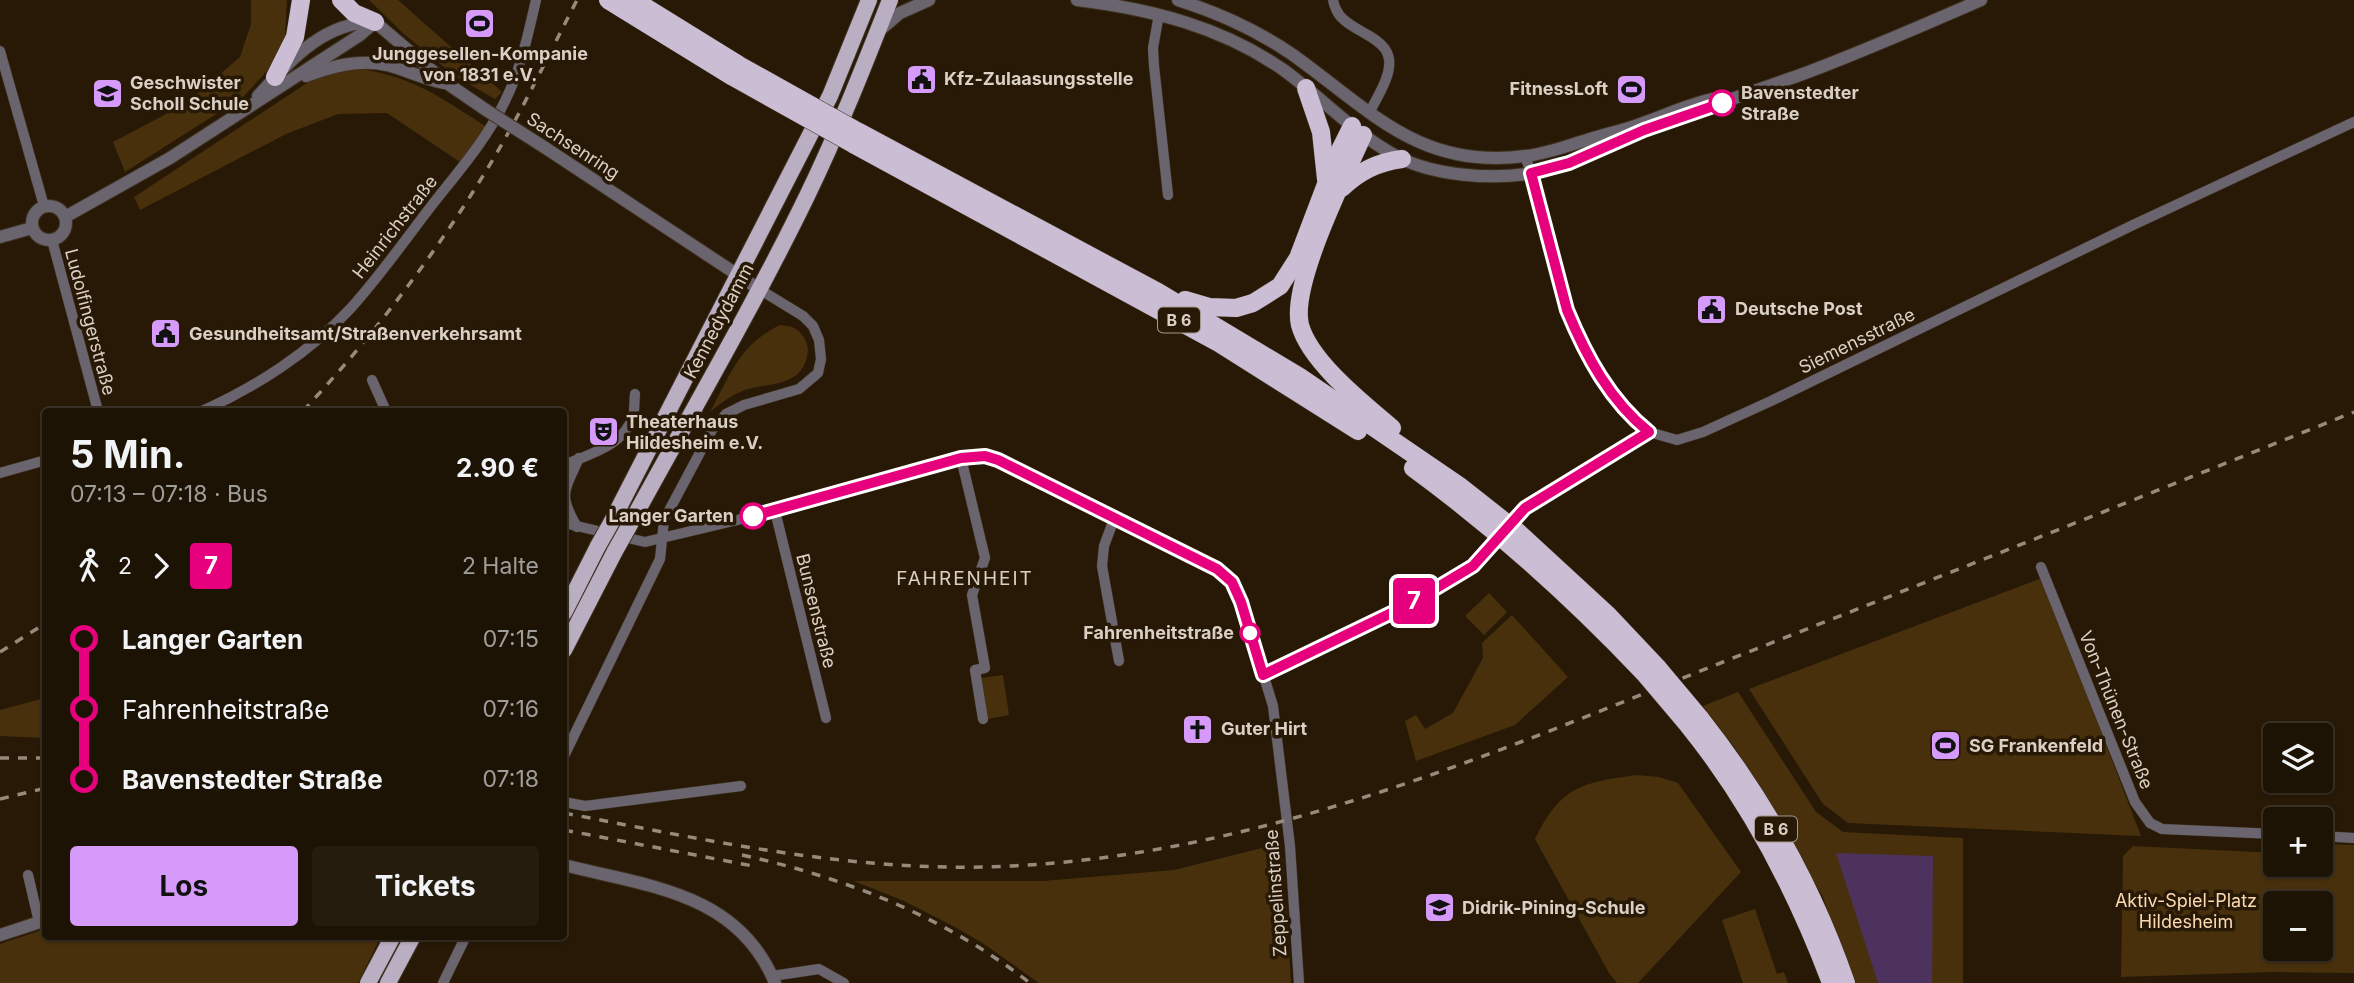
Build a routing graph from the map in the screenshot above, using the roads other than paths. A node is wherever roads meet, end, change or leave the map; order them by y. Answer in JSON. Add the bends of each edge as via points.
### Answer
{"nodes":[{"id":1,"x":301,"y":0,"type":"edge"},
{"id":2,"x":341,"y":0,"type":"edge"},
{"id":3,"x":358,"y":0,"type":"edge"},
{"id":4,"x":536,"y":0,"type":"edge"},
{"id":5,"x":608,"y":0,"type":"edge"},
{"id":6,"x":634,"y":0,"type":"edge"},
{"id":7,"x":870,"y":0,"type":"edge"},
{"id":8,"x":890,"y":0,"type":"edge"},
{"id":9,"x":929,"y":0,"type":"edge"},
{"id":10,"x":1077,"y":0,"type":"edge"},
{"id":11,"x":1178,"y":0,"type":"edge"},
{"id":12,"x":1332,"y":0,"type":"edge"},
{"id":13,"x":1981,"y":0,"type":"edge"},
{"id":14,"x":1159,"y":14,"type":"junction"},
{"id":15,"x":375,"y":23,"type":"junction"},
{"id":16,"x":877,"y":32,"type":"junction"},
{"id":17,"x":0,"y":51,"type":"edge"},
{"id":18,"x":280,"y":80,"type":"junction"},
{"id":19,"x":448,"y":84,"type":"junction"},
{"id":20,"x":1306,"y":88,"type":"junction"},
{"id":21,"x":1750,"y":92,"type":"junction"},
{"id":22,"x":1369,"y":113,"type":"junction"},
{"id":23,"x":2354,"y":122,"type":"edge"},
{"id":24,"x":1357,"y":130,"type":"junction"},
{"id":25,"x":856,"y":138,"type":"junction"},
{"id":26,"x":1525,"y":156,"type":"junction"},
{"id":27,"x":1402,"y":159,"type":"junction"},
{"id":28,"x":1531,"y":173,"type":"junction"},
{"id":29,"x":1332,"y":188,"type":"junction"},
{"id":30,"x":1168,"y":195,"type":"dead end"},
{"id":31,"x":44,"y":206,"type":"junction"},
{"id":32,"x":65,"y":217,"type":"junction"},
{"id":33,"x":32,"y":228,"type":"junction"},
{"id":34,"x":0,"y":237,"type":"edge"},
{"id":35,"x":52,"y":240,"type":"junction"},
{"id":36,"x":738,"y":275,"type":"junction"},
{"id":37,"x":759,"y":289,"type":"junction"},
{"id":38,"x":1158,"y":292,"type":"junction"},
{"id":39,"x":372,"y":380,"type":"dead end"},
{"id":40,"x":635,"y":394,"type":"dead end"},
{"id":41,"x":97,"y":408,"type":"edge"},
{"id":42,"x":208,"y":408,"type":"edge"},
{"id":43,"x":385,"y":408,"type":"edge"},
{"id":44,"x":579,"y":458,"type":"junction"},
{"id":45,"x":961,"y":458,"type":"junction"},
{"id":46,"x":42,"y":461,"type":"edge"},
{"id":47,"x":567,"y":464,"type":"edge"},
{"id":48,"x":0,"y":473,"type":"edge"},
{"id":49,"x":567,"y":484,"type":"edge"},
{"id":50,"x":1461,"y":487,"type":"junction"},
{"id":51,"x":567,"y":510,"type":"edge"},
{"id":52,"x":775,"y":511,"type":"junction"},
{"id":53,"x":1114,"y":519,"type":"junction"},
{"id":54,"x":1492,"y":520,"type":"junction"},
{"id":55,"x":567,"y":524,"type":"edge"},
{"id":56,"x":577,"y":527,"type":"junction"},
{"id":57,"x":663,"y":539,"type":"junction"},
{"id":58,"x":2041,"y":567,"type":"dead end"},
{"id":59,"x":567,"y":607,"type":"edge"},
{"id":60,"x":1367,"y":624,"type":"dead end"},
{"id":61,"x":567,"y":644,"type":"edge"},
{"id":62,"x":1119,"y":661,"type":"dead end"},
{"id":63,"x":1263,"y":675,"type":"junction"},
{"id":64,"x":826,"y":718,"type":"dead end"},
{"id":65,"x":984,"y":719,"type":"dead end"},
{"id":66,"x":1694,"y":721,"type":"junction"},
{"id":67,"x":567,"y":750,"type":"edge"},
{"id":68,"x":741,"y":786,"type":"dead end"},
{"id":69,"x":567,"y":803,"type":"edge"},
{"id":70,"x":2263,"y":833,"type":"edge"},
{"id":71,"x":2333,"y":837,"type":"edge"},
{"id":72,"x":2354,"y":838,"type":"edge"},
{"id":73,"x":567,"y":866,"type":"edge"},
{"id":74,"x":28,"y":875,"type":"dead end"},
{"id":75,"x":42,"y":921,"type":"edge"},
{"id":76,"x":0,"y":935,"type":"edge"},
{"id":77,"x":391,"y":940,"type":"edge"},
{"id":78,"x":411,"y":940,"type":"edge"},
{"id":79,"x":464,"y":940,"type":"edge"},
{"id":80,"x":774,"y":980,"type":"edge"},
{"id":81,"x":368,"y":983,"type":"edge"},
{"id":82,"x":388,"y":983,"type":"edge"},
{"id":83,"x":443,"y":983,"type":"edge"},
{"id":84,"x":844,"y":983,"type":"edge"},
{"id":85,"x":1299,"y":983,"type":"edge"},
{"id":86,"x":1831,"y":983,"type":"edge"},
{"id":87,"x":1846,"y":983,"type":"edge"}],
"edges":[{"from":1,"to":18,"type":"highway","via":[[295,37]]},
{"from":2,"to":15,"type":"highway"},
{"from":3,"to":15,"type":"highway"},
{"from":4,"to":42,"type":"street","name":"Heinrichstraße","via":[[517,73],[504,103],[463,166],[392,258],[326,332],[246,390]]},
{"from":5,"to":25,"type":"highway","number":"B 6","bridge":true,"via":[[733,77]]},
{"from":6,"to":25,"type":"highway","number":"B 6","bridge":true},
{"from":7,"to":36,"type":"main road","name":"Kennedydamm","via":[[830,96]]},
{"from":8,"to":16,"type":"main road","name":"Kennedydamm"},
{"from":9,"to":16,"type":"street","via":[[901,13]]},
{"from":10,"to":14,"type":"street"},
{"from":11,"to":22,"type":"street","via":[[1255,31]]},
{"from":12,"to":22,"type":"street","via":[[1342,19],[1381,42],[1388,55],[1386,79]]},
{"from":13,"to":21,"type":"street"},
{"from":14,"to":20,"type":"street","via":[[1247,48]]},
{"from":14,"to":30,"type":"street","via":[[1153,48]]},
{"from":15,"to":18,"type":"street"},
{"from":15,"to":18,"type":"street","via":[[347,25],[330,33],[302,51]]},
{"from":15,"to":19,"type":"street","name":"Sachsenring"},
{"from":16,"to":37,"type":"main road","name":"Kennedydamm","via":[[807,196]]},
{"from":17,"to":31,"type":"street"},
{"from":18,"to":19,"type":"street","via":[[343,64],[369,63]]},
{"from":18,"to":32,"type":"street","via":[[248,107],[170,158]]},
{"from":19,"to":36,"type":"street","name":"Sachsenring","bridge":true},
{"from":20,"to":24,"type":"street"},
{"from":20,"to":29,"type":"highway"},
{"from":21,"to":26,"type":"street","via":[[1695,102],[1642,123]]},
{"from":21,"to":28,"type":"street","via":[[1569,163]]},
{"from":22,"to":24,"type":"street"},
{"from":22,"to":26,"type":"street","via":[[1399,133],[1450,153]]},
{"from":23,"to":28,"type":"street","name":"Siemensstraße","via":[[1771,401],[1677,440],[1649,432],[1629,416],[1606,386],[1567,310]]},
{"from":24,"to":27,"type":"street"},
{"from":24,"to":29,"type":"highway"},
{"from":25,"to":38,"type":"highway","number":"B 6"},
{"from":25,"to":54,"type":"highway","number":"B 6","via":[[1217,342]]},
{"from":26,"to":28,"type":"street","name":"Siemensstraße"},
{"from":27,"to":28,"type":"street","via":[[1469,175]]},
{"from":27,"to":29,"type":"highway","via":[[1380,163]]},
{"from":29,"to":38,"type":"highway","via":[[1298,258],[1269,295],[1222,309]]},
{"from":29,"to":50,"type":"highway","via":[[1303,279],[1299,309],[1305,337],[1348,390]]},
{"from":31,"to":32,"type":"street","via":[[59,208]]},
{"from":31,"to":33,"type":"street","via":[[32,217]]},
{"from":32,"to":35,"type":"street","via":[[64,231]]},
{"from":33,"to":34,"type":"street"},
{"from":33,"to":35,"type":"street","via":[[42,239]]},
{"from":35,"to":41,"type":"street","name":"Ludolfingerstraße"},
{"from":36,"to":37,"type":"street","name":"Sachsenring"},
{"from":36,"to":59,"type":"main road","name":"Kennedydamm","bridge":true},
{"from":37,"to":57,"type":"street","via":[[813,326],[819,340],[818,373],[799,389],[726,414],[712,430],[664,520]]},
{"from":37,"to":61,"type":"main road","name":"Kennedydamm","bridge":true},
{"from":38,"to":50,"type":"highway","number":"B 6","via":[[1300,377]]},
{"from":39,"to":43,"type":"street"},
{"from":40,"to":44,"type":"street","via":[[633,416],[621,436]]},
{"from":44,"to":47,"type":"street"},
{"from":44,"to":49,"type":"street"},
{"from":45,"to":52,"type":"street"},
{"from":45,"to":53,"type":"street","via":[[998,460]]},
{"from":45,"to":65,"type":"street","via":[[985,558],[972,595],[985,668],[975,670]]},
{"from":46,"to":48,"type":"street"},
{"from":50,"to":54,"type":"highway","number":"B 6"},
{"from":51,"to":56,"type":"street"},
{"from":52,"to":57,"type":"street"},
{"from":52,"to":64,"type":"street","name":"Bunsenstraße"},
{"from":53,"to":62,"type":"street","via":[[1102,566]]},
{"from":53,"to":63,"type":"street","via":[[1217,569],[1232,582]]},
{"from":54,"to":66,"type":"highway","number":"B 6","bridge":true,"via":[[1651,671]]},
{"from":55,"to":56,"type":"street"},
{"from":56,"to":57,"type":"street","via":[[645,542]]},
{"from":57,"to":67,"type":"street","via":[[660,559]]},
{"from":58,"to":70,"type":"street","name":"Von-Thünen-Straße","via":[[2135,802],[2150,823],[2162,829]]},
{"from":60,"to":63,"type":"street"},
{"from":63,"to":85,"type":"street","name":"Zeppelinstraße","via":[[1273,706],[1285,801]]},
{"from":66,"to":86,"type":"highway","number":"B 6","via":[[1768,842]]},
{"from":66,"to":87,"type":"highway","number":"B 6","via":[[1740,771],[1780,836],[1816,907]]},
{"from":68,"to":69,"type":"street","via":[[585,806]]},
{"from":71,"to":72,"type":"street"},
{"from":73,"to":80,"type":"street","via":[[675,892],[704,905],[741,932]]},
{"from":74,"to":75,"type":"street"},
{"from":75,"to":76,"type":"street"},
{"from":77,"to":81,"type":"main road"},
{"from":78,"to":82,"type":"main road"},
{"from":79,"to":83,"type":"street"},
{"from":80,"to":84,"type":"street","via":[[819,969]]}]}
